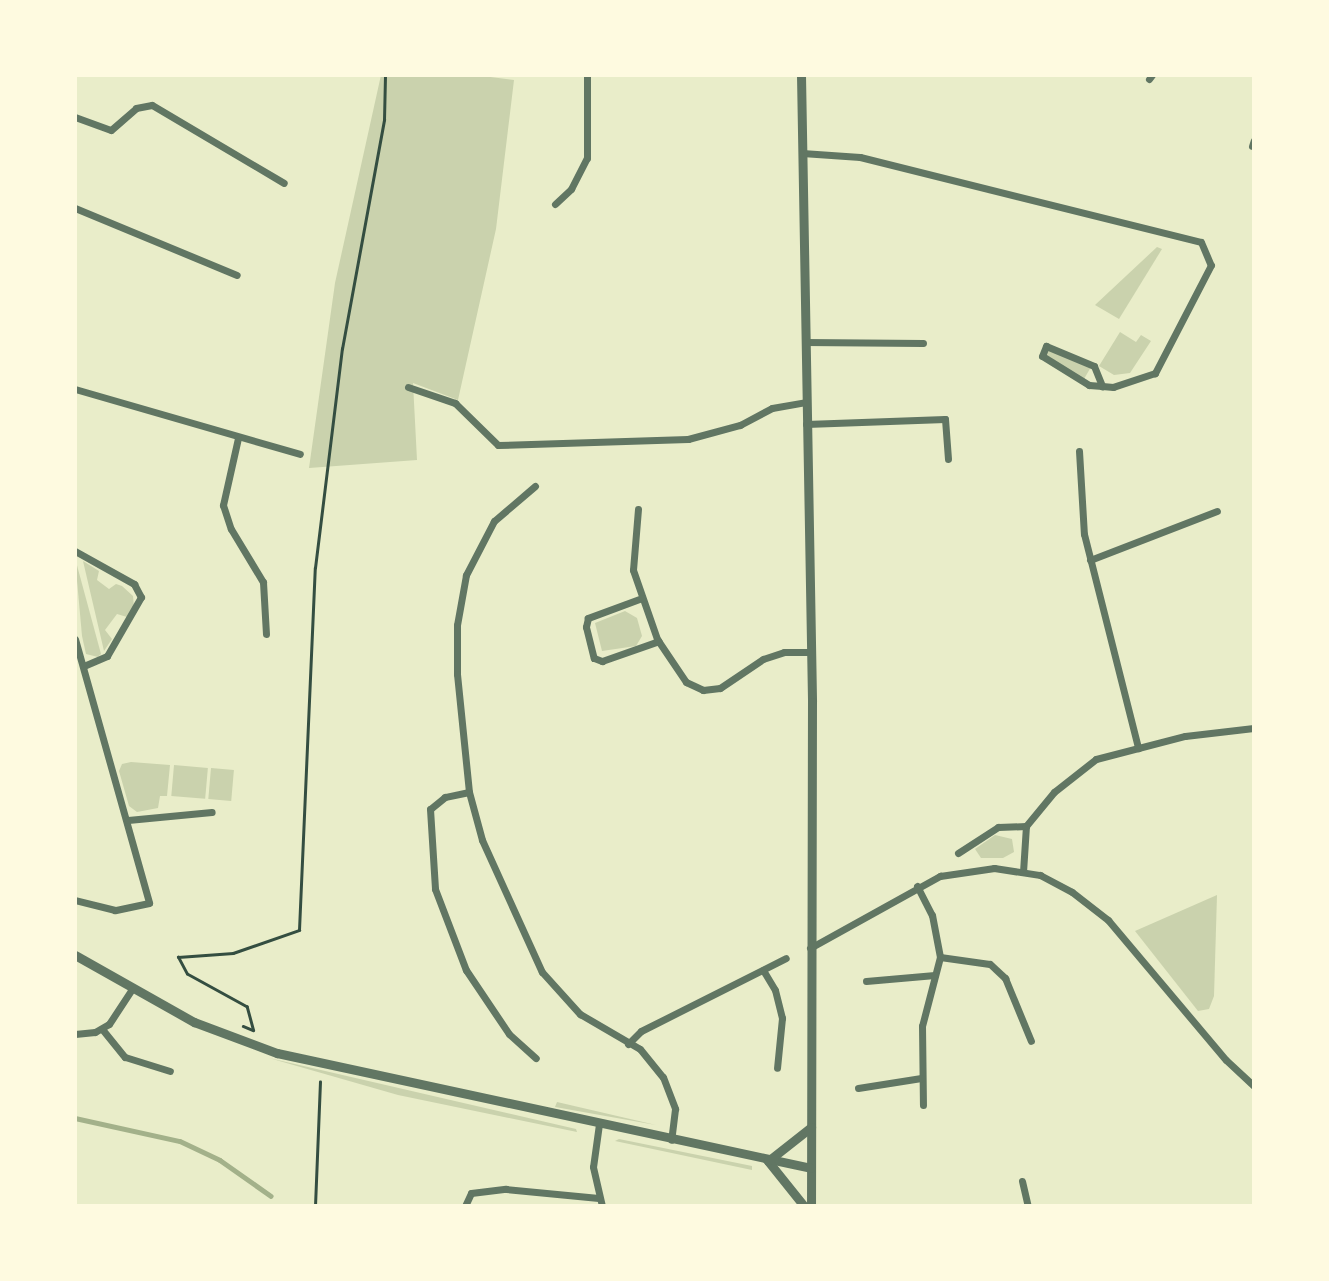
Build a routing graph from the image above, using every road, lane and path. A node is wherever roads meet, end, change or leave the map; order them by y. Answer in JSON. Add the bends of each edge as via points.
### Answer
{"nodes":[{"id":1,"x":384,"y":75,"type":"edge"},
{"id":2,"x":587,"y":75,"type":"edge"},
{"id":3,"x":801,"y":75,"type":"edge"},
{"id":4,"x":75,"y":117,"type":"edge"},
{"id":5,"x":802,"y":153,"type":"junction"},
{"id":6,"x":284,"y":183,"type":"dead end"},
{"id":7,"x":555,"y":204,"type":"dead end"},
{"id":8,"x":75,"y":208,"type":"edge"},
{"id":9,"x":237,"y":275,"type":"dead end"},
{"id":10,"x":805,"y":342,"type":"junction"},
{"id":11,"x":923,"y":343,"type":"dead end"},
{"id":12,"x":1102,"y":386,"type":"junction"},
{"id":13,"x":408,"y":387,"type":"dead end"},
{"id":14,"x":75,"y":389,"type":"edge"},
{"id":15,"x":806,"y":402,"type":"junction"},
{"id":16,"x":806,"y":424,"type":"junction"},
{"id":17,"x":238,"y":438,"type":"junction"},
{"id":18,"x":1079,"y":451,"type":"dead end"},
{"id":19,"x":300,"y":454,"type":"dead end"},
{"id":20,"x":948,"y":458,"type":"dead end"},
{"id":21,"x":535,"y":486,"type":"dead end"},
{"id":22,"x":638,"y":509,"type":"dead end"},
{"id":23,"x":1217,"y":510,"type":"dead end"},
{"id":24,"x":75,"y":551,"type":"edge"},
{"id":25,"x":1090,"y":560,"type":"junction"},
{"id":26,"x":642,"y":598,"type":"junction"},
{"id":27,"x":265,"y":634,"type":"dead end"},
{"id":28,"x":75,"y":639,"type":"edge"},
{"id":29,"x":659,"y":641,"type":"junction"},
{"id":30,"x":811,"y":652,"type":"junction"},
{"id":31,"x":83,"y":666,"type":"junction"},
{"id":32,"x":1254,"y":727,"type":"edge"},
{"id":33,"x":1138,"y":748,"type":"junction"},
{"id":34,"x":469,"y":792,"type":"junction"},
{"id":35,"x":212,"y":812,"type":"dead end"},
{"id":36,"x":128,"y":820,"type":"junction"},
{"id":37,"x":1026,"y":826,"type":"junction"},
{"id":38,"x":958,"y":853,"type":"dead end"},
{"id":39,"x":1023,"y":872,"type":"junction"},
{"id":40,"x":917,"y":886,"type":"junction"},
{"id":41,"x":75,"y":900,"type":"edge"},
{"id":42,"x":810,"y":948,"type":"junction"},
{"id":43,"x":75,"y":955,"type":"edge"},
{"id":44,"x":940,"y":957,"type":"junction"},
{"id":45,"x":786,"y":958,"type":"dead end"},
{"id":46,"x":762,"y":970,"type":"junction"},
{"id":47,"x":935,"y":975,"type":"junction"},
{"id":48,"x":866,"y":981,"type":"dead end"},
{"id":49,"x":132,"y":989,"type":"junction"},
{"id":50,"x":243,"y":1026,"type":"dead end"},
{"id":51,"x":102,"y":1028,"type":"junction"},
{"id":52,"x":75,"y":1034,"type":"edge"},
{"id":53,"x":1031,"y":1041,"type":"dead end"},
{"id":54,"x":628,"y":1044,"type":"junction"},
{"id":55,"x":536,"y":1058,"type":"dead end"},
{"id":56,"x":777,"y":1068,"type":"dead end"},
{"id":57,"x":170,"y":1071,"type":"dead end"},
{"id":58,"x":921,"y":1078,"type":"junction"},
{"id":59,"x":320,"y":1082,"type":"dead end"},
{"id":60,"x":1254,"y":1086,"type":"edge"},
{"id":61,"x":858,"y":1088,"type":"dead end"},
{"id":62,"x":923,"y":1105,"type":"dead end"},
{"id":63,"x":599,"y":1124,"type":"junction"},
{"id":64,"x":811,"y":1127,"type":"junction"},
{"id":65,"x":671,"y":1140,"type":"junction"},
{"id":66,"x":768,"y":1161,"type":"junction"},
{"id":67,"x":811,"y":1168,"type":"junction"},
{"id":68,"x":1022,"y":1181,"type":"dead end"},
{"id":69,"x":601,"y":1202,"type":"edge"},
{"id":70,"x":315,"y":1206,"type":"edge"},
{"id":71,"x":465,"y":1206,"type":"edge"},
{"id":72,"x":804,"y":1206,"type":"edge"},
{"id":73,"x":811,"y":1206,"type":"edge"},
{"id":74,"x":1028,"y":1206,"type":"edge"}],
"edges":[{"from":1,"to":50,"type":"path","via":[[384,120],[348,311],[317,542],[299,930],[233,953],[178,957],[187,974],[247,1006],[253,1030]]},
{"from":2,"to":7,"type":"street","via":[[587,158],[571,189]]},
{"from":3,"to":5,"type":"street"},
{"from":4,"to":6,"type":"street","via":[[111,130],[136,108],[152,105]]},
{"from":5,"to":10,"type":"street"},
{"from":5,"to":12,"type":"street","via":[[860,157],[1201,242],[1211,265],[1155,373]]},
{"from":8,"to":9,"type":"street"},
{"from":10,"to":11,"type":"street"},
{"from":10,"to":15,"type":"street"},
{"from":12,"to":12,"type":"street","via":[[1090,385],[1042,356],[1046,345],[1094,366]]},
{"from":13,"to":15,"type":"street","via":[[455,403],[498,445],[688,439],[740,425],[772,408]]},
{"from":14,"to":17,"type":"street"},
{"from":15,"to":16,"type":"street"},
{"from":16,"to":20,"type":"street","via":[[946,419]]},
{"from":16,"to":30,"type":"street"},
{"from":17,"to":19,"type":"street"},
{"from":17,"to":27,"type":"street","via":[[223,505],[231,529],[263,582]]},
{"from":18,"to":25,"type":"street"},
{"from":21,"to":34,"type":"street","via":[[494,521],[466,575],[457,625],[457,674]]},
{"from":22,"to":26,"type":"street","via":[[633,570]]},
{"from":23,"to":25,"type":"street"},
{"from":24,"to":31,"type":"street","via":[[134,584],[141,597],[107,656]]},
{"from":25,"to":33,"type":"street"},
{"from":26,"to":29,"type":"street"},
{"from":26,"to":29,"type":"street","via":[[588,618],[594,659],[602,661]]},
{"from":28,"to":31,"type":"street"},
{"from":29,"to":30,"type":"street","via":[[686,682],[703,690],[734,682],[763,659],[784,652]]},
{"from":30,"to":42,"type":"street"},
{"from":31,"to":36,"type":"street"},
{"from":32,"to":33,"type":"street"},
{"from":33,"to":37,"type":"street","via":[[1096,759],[1054,792]]},
{"from":34,"to":54,"type":"street","via":[[482,840],[542,972],[580,1014]]},
{"from":34,"to":55,"type":"street","via":[[445,797],[430,809],[435,889],[466,970],[509,1034]]},
{"from":35,"to":36,"type":"street","via":[[163,813]]},
{"from":36,"to":41,"type":"street","via":[[149,903],[115,910]]},
{"from":37,"to":38,"type":"street","via":[[998,827]]},
{"from":37,"to":39,"type":"street"},
{"from":39,"to":40,"type":"street","via":[[994,868],[963,871]]},
{"from":39,"to":60,"type":"street","via":[[1072,892],[1108,920],[1226,1060]]},
{"from":40,"to":42,"type":"street"},
{"from":40,"to":44,"type":"street","via":[[932,915]]},
{"from":42,"to":64,"type":"street"},
{"from":43,"to":49,"type":"street"},
{"from":44,"to":47,"type":"street"},
{"from":44,"to":53,"type":"street","via":[[980,961],[1005,978]]},
{"from":45,"to":46,"type":"street"},
{"from":46,"to":54,"type":"street","via":[[641,1031]]},
{"from":46,"to":56,"type":"street","via":[[775,990],[782,1018]]},
{"from":47,"to":48,"type":"street"},
{"from":47,"to":58,"type":"street","via":[[922,1026]]},
{"from":49,"to":51,"type":"street","via":[[119,1013]]},
{"from":49,"to":63,"type":"street","via":[[194,1022],[288,1056]]},
{"from":51,"to":52,"type":"street"},
{"from":51,"to":57,"type":"street","via":[[125,1057]]},
{"from":54,"to":65,"type":"street","via":[[640,1049],[673,1098]]},
{"from":58,"to":61,"type":"street"},
{"from":58,"to":62,"type":"street"},
{"from":59,"to":70,"type":"path"},
{"from":63,"to":65,"type":"street"},
{"from":63,"to":69,"type":"street","via":[[593,1167]]},
{"from":64,"to":66,"type":"street"},
{"from":64,"to":67,"type":"street"},
{"from":65,"to":66,"type":"street"},
{"from":66,"to":67,"type":"street"},
{"from":66,"to":72,"type":"street"},
{"from":67,"to":73,"type":"street"},
{"from":68,"to":74,"type":"street"},
{"from":69,"to":71,"type":"street","via":[[506,1189],[471,1193]]}]}
